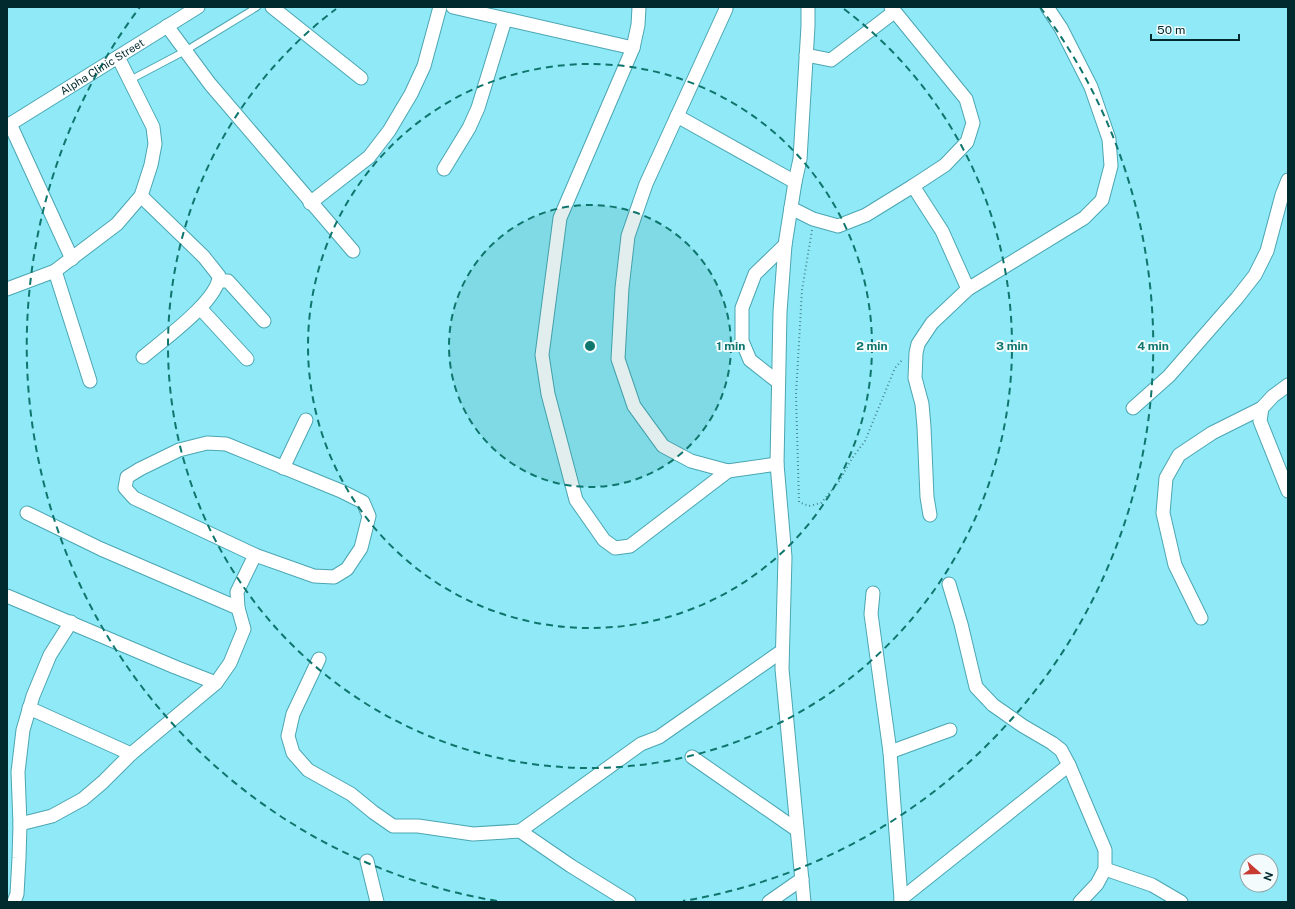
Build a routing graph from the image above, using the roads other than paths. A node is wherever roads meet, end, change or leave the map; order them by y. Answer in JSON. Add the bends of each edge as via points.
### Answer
{"nodes":[{"id":1,"x":198,"y":7,"type":"edge"},
{"id":2,"x":257,"y":7,"type":"edge"},
{"id":3,"x":272,"y":7,"type":"edge"},
{"id":4,"x":440,"y":7,"type":"edge"},
{"id":5,"x":453,"y":7,"type":"edge"},
{"id":6,"x":639,"y":7,"type":"edge"},
{"id":7,"x":808,"y":7,"type":"edge"},
{"id":8,"x":1047,"y":7,"type":"edge"},
{"id":9,"x":726,"y":9,"type":"dead end"},
{"id":10,"x":893,"y":9,"type":"edge"},
{"id":11,"x":505,"y":20,"type":"junction"},
{"id":12,"x":167,"y":26,"type":"junction"},
{"id":13,"x":634,"y":48,"type":"junction"},
{"id":14,"x":185,"y":51,"type":"junction"},
{"id":15,"x":806,"y":54,"type":"junction"},
{"id":16,"x":118,"y":57,"type":"junction"},
{"id":17,"x":361,"y":78,"type":"dead end"},
{"id":18,"x":130,"y":80,"type":"junction"},
{"id":19,"x":677,"y":116,"type":"junction"},
{"id":20,"x":8,"y":125,"type":"edge"},
{"id":21,"x":444,"y":169,"type":"dead end"},
{"id":22,"x":1288,"y":180,"type":"edge"},
{"id":23,"x":795,"y":182,"type":"junction"},
{"id":24,"x":913,"y":186,"type":"junction"},
{"id":25,"x":141,"y":196,"type":"junction"},
{"id":26,"x":310,"y":203,"type":"junction"},
{"id":27,"x":791,"y":208,"type":"junction"},
{"id":28,"x":785,"y":245,"type":"junction"},
{"id":29,"x":353,"y":251,"type":"dead end"},
{"id":30,"x":72,"y":259,"type":"junction"},
{"id":31,"x":55,"y":271,"type":"junction"},
{"id":32,"x":219,"y":282,"type":"junction"},
{"id":33,"x":7,"y":288,"type":"edge"},
{"id":34,"x":968,"y":289,"type":"junction"},
{"id":35,"x":200,"y":308,"type":"junction"},
{"id":36,"x":264,"y":321,"type":"dead end"},
{"id":37,"x":143,"y":357,"type":"dead end"},
{"id":38,"x":247,"y":359,"type":"dead end"},
{"id":39,"x":90,"y":381,"type":"dead end"},
{"id":40,"x":778,"y":382,"type":"junction"},
{"id":41,"x":1288,"y":385,"type":"edge"},
{"id":42,"x":1132,"y":408,"type":"dead end"},
{"id":43,"x":1262,"y":408,"type":"junction"},
{"id":44,"x":306,"y":420,"type":"dead end"},
{"id":45,"x":777,"y":464,"type":"junction"},
{"id":46,"x":283,"y":468,"type":"junction"},
{"id":47,"x":728,"y":471,"type":"junction"},
{"id":48,"x":1288,"y":491,"type":"edge"},
{"id":49,"x":27,"y":513,"type":"dead end"},
{"id":50,"x":930,"y":515,"type":"dead end"},
{"id":51,"x":254,"y":555,"type":"junction"},
{"id":52,"x":949,"y":584,"type":"dead end"},
{"id":53,"x":873,"y":593,"type":"dead end"},
{"id":54,"x":7,"y":596,"type":"edge"},
{"id":55,"x":238,"y":608,"type":"junction"},
{"id":56,"x":1201,"y":618,"type":"dead end"},
{"id":57,"x":71,"y":622,"type":"junction"},
{"id":58,"x":782,"y":651,"type":"junction"},
{"id":59,"x":319,"y":659,"type":"dead end"},
{"id":60,"x":216,"y":683,"type":"junction"},
{"id":61,"x":29,"y":708,"type":"junction"},
{"id":62,"x":950,"y":730,"type":"dead end"},
{"id":63,"x":890,"y":752,"type":"junction"},
{"id":64,"x":131,"y":754,"type":"junction"},
{"id":65,"x":692,"y":757,"type":"dead end"},
{"id":66,"x":1069,"y":765,"type":"junction"},
{"id":67,"x":20,"y":824,"type":"junction"},
{"id":68,"x":520,"y":830,"type":"junction"},
{"id":69,"x":797,"y":830,"type":"junction"},
{"id":70,"x":367,"y":861,"type":"dead end"},
{"id":71,"x":1105,"y":869,"type":"junction"},
{"id":72,"x":802,"y":879,"type":"junction"},
{"id":73,"x":901,"y":901,"type":"edge"},
{"id":74,"x":14,"y":902,"type":"edge"},
{"id":75,"x":377,"y":902,"type":"edge"},
{"id":76,"x":629,"y":902,"type":"edge"},
{"id":77,"x":769,"y":902,"type":"edge"},
{"id":78,"x":804,"y":902,"type":"edge"},
{"id":79,"x":1080,"y":902,"type":"edge"},
{"id":80,"x":1181,"y":902,"type":"edge"}],
"edges":[{"from":1,"to":12,"type":"street","name":"Alpha Clinic Street"},
{"from":2,"to":14,"type":"lane"},
{"from":3,"to":17,"type":"street"},
{"from":4,"to":26,"type":"street","via":[[424,66],[389,131],[369,157]]},
{"from":5,"to":11,"type":"street"},
{"from":6,"to":13,"type":"street"},
{"from":7,"to":15,"type":"street"},
{"from":8,"to":34,"type":"street","via":[[1091,87],[1109,139],[1111,166],[1102,200],[1084,218]]},
{"from":9,"to":19,"type":"street"},
{"from":10,"to":15,"type":"street","via":[[832,60]]},
{"from":10,"to":24,"type":"street","via":[[966,99],[973,123],[967,142],[945,165]]},
{"from":11,"to":13,"type":"street"},
{"from":11,"to":21,"type":"street","via":[[478,108]]},
{"from":12,"to":14,"type":"street"},
{"from":12,"to":16,"type":"street","name":"Alpha Clinic Street"},
{"from":13,"to":47,"type":"street","via":[[560,218],[542,355],[548,394],[576,500],[604,540],[615,548],[630,546]]},
{"from":14,"to":18,"type":"lane"},
{"from":14,"to":26,"type":"street"},
{"from":15,"to":23,"type":"street","via":[[800,159]]},
{"from":16,"to":18,"type":"street"},
{"from":16,"to":20,"type":"street","name":"Alpha Clinic Street"},
{"from":18,"to":25,"type":"street","via":[[153,127],[155,144]]},
{"from":19,"to":23,"type":"street"},
{"from":19,"to":47,"type":"street","via":[[646,184],[628,236],[618,359],[634,406],[663,446],[691,461]]},
{"from":20,"to":30,"type":"street"},
{"from":22,"to":42,"type":"street","via":[[1267,251],[1255,275],[1169,376]]},
{"from":23,"to":27,"type":"street"},
{"from":24,"to":27,"type":"street","via":[[866,215],[838,226],[813,219]]},
{"from":24,"to":34,"type":"street","via":[[942,231]]},
{"from":25,"to":30,"type":"street","via":[[117,224]]},
{"from":25,"to":32,"type":"street","via":[[204,257],[219,276]]},
{"from":26,"to":29,"type":"street"},
{"from":27,"to":28,"type":"street"},
{"from":28,"to":40,"type":"street"},
{"from":28,"to":40,"type":"street","via":[[755,274],[742,308],[742,341],[750,360]]},
{"from":30,"to":31,"type":"street"},
{"from":31,"to":33,"type":"street"},
{"from":31,"to":39,"type":"street"},
{"from":32,"to":35,"type":"street"},
{"from":32,"to":36,"type":"street","via":[[228,281]]},
{"from":34,"to":50,"type":"street","via":[[932,322],[918,344],[916,354],[915,378],[922,404]]},
{"from":35,"to":37,"type":"street"},
{"from":35,"to":38,"type":"street"},
{"from":40,"to":45,"type":"street"},
{"from":41,"to":43,"type":"street"},
{"from":43,"to":48,"type":"street","via":[[1260,421]]},
{"from":43,"to":56,"type":"street","via":[[1212,433],[1179,455],[1166,478],[1163,514],[1175,565]]},
{"from":44,"to":46,"type":"street"},
{"from":45,"to":47,"type":"street"},
{"from":45,"to":58,"type":"street","via":[[785,557]]},
{"from":46,"to":51,"type":"street","via":[[363,502],[369,516],[360,548],[347,568],[334,576],[314,576]]},
{"from":46,"to":51,"type":"street","via":[[226,444],[207,443],[179,450],[127,477],[125,488],[134,498]]},
{"from":49,"to":55,"type":"street","via":[[101,549]]},
{"from":51,"to":55,"type":"street","via":[[237,592]]},
{"from":52,"to":66,"type":"street","via":[[962,624],[976,687],[993,706],[1052,743],[1060,750]]},
{"from":53,"to":63,"type":"street","via":[[871,614]]},
{"from":54,"to":57,"type":"street"},
{"from":55,"to":60,"type":"street","via":[[244,628],[230,663]]},
{"from":57,"to":60,"type":"street"},
{"from":57,"to":61,"type":"street","via":[[50,655]]},
{"from":58,"to":68,"type":"street","via":[[659,737],[641,744]]},
{"from":58,"to":69,"type":"street"},
{"from":59,"to":68,"type":"street","via":[[293,714],[288,736],[293,753],[308,770],[351,794],[394,826],[418,826],[473,834]]},
{"from":60,"to":64,"type":"street"},
{"from":61,"to":64,"type":"street"},
{"from":61,"to":67,"type":"street","via":[[23,730],[18,772]]},
{"from":62,"to":63,"type":"street"},
{"from":63,"to":73,"type":"street"},
{"from":64,"to":67,"type":"street","via":[[83,799],[52,816]]},
{"from":65,"to":69,"type":"street"},
{"from":66,"to":71,"type":"street","via":[[1105,850]]},
{"from":66,"to":73,"type":"street"},
{"from":67,"to":74,"type":"street","via":[[17,894]]},
{"from":68,"to":76,"type":"street"},
{"from":69,"to":72,"type":"street"},
{"from":70,"to":75,"type":"street"},
{"from":71,"to":79,"type":"street","via":[[1097,884]]},
{"from":71,"to":80,"type":"street","via":[[1152,885]]},
{"from":72,"to":77,"type":"street"},
{"from":72,"to":78,"type":"street"}]}
